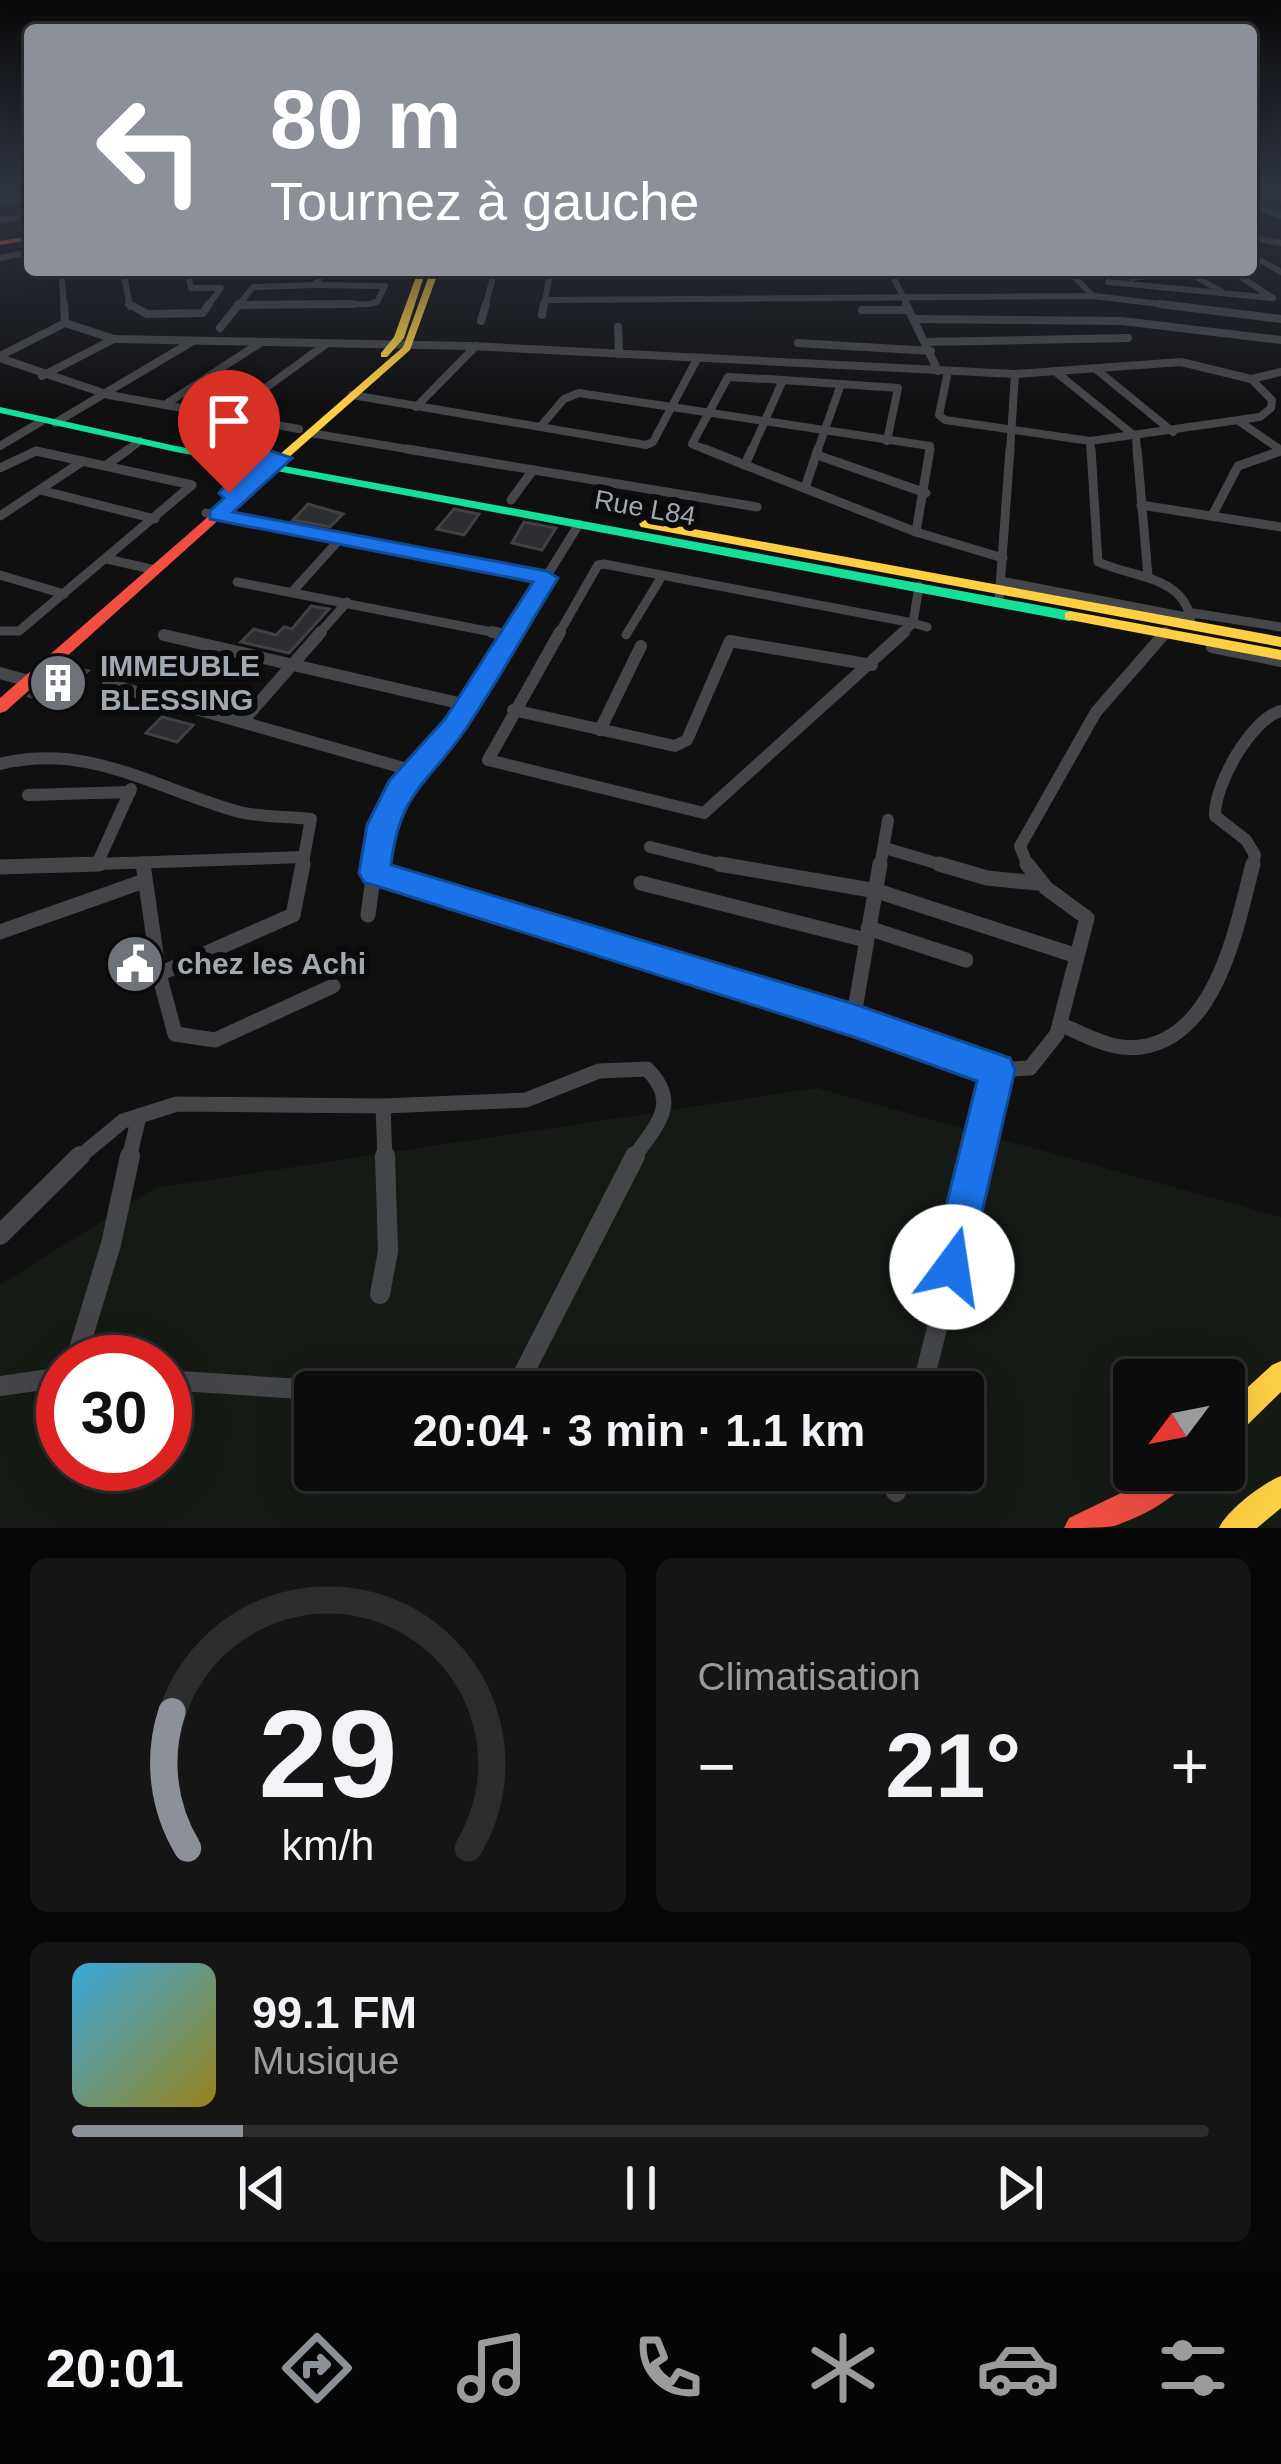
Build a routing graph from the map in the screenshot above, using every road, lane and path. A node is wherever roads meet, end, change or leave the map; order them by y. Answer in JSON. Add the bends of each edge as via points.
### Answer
{"nodes":[{"id":1,"x":1276,"y":262,"type":"edge"},
{"id":2,"x":1265,"y":263,"type":"joint"},
{"id":3,"x":1281,"y":272,"type":"edge"},
{"id":4,"x":62,"y":276,"type":"edge"},
{"id":5,"x":124,"y":276,"type":"edge"},
{"id":6,"x":188,"y":276,"type":"edge"},
{"id":7,"x":321,"y":276,"type":"edge"},
{"id":8,"x":427,"y":276,"type":"edge"},
{"id":9,"x":493,"y":276,"type":"edge"},
{"id":10,"x":550,"y":276,"type":"edge"},
{"id":11,"x":691,"y":276,"type":"edge"},
{"id":12,"x":893,"y":276,"type":"edge"},
{"id":13,"x":1073,"y":276,"type":"edge"},
{"id":14,"x":1143,"y":276,"type":"edge"},
{"id":15,"x":1196,"y":276,"type":"edge"},
{"id":16,"x":1239,"y":276,"type":"edge"},
{"id":17,"x":315,"y":285,"type":"junction"},
{"id":18,"x":1094,"y":296,"type":"junction"},
{"id":19,"x":1228,"y":296,"type":"junction"},
{"id":20,"x":903,"y":298,"type":"junction"},
{"id":21,"x":693,"y":299,"type":"junction"},
{"id":22,"x":546,"y":300,"type":"junction"},
{"id":23,"x":619,"y":301,"type":"junction"},
{"id":24,"x":238,"y":304,"type":"junction"},
{"id":25,"x":303,"y":304,"type":"junction"},
{"id":26,"x":862,"y":310,"type":"dead end"},
{"id":27,"x":1232,"y":313,"type":"junction"},
{"id":28,"x":910,"y":314,"type":"junction"},
{"id":29,"x":542,"y":315,"type":"dead end"},
{"id":30,"x":617,"y":315,"type":"dead end"},
{"id":31,"x":481,"y":320,"type":"dead end"},
{"id":32,"x":1038,"y":320,"type":"junction"},
{"id":33,"x":1281,"y":320,"type":"edge"},
{"id":34,"x":65,"y":323,"type":"junction"},
{"id":35,"x":618,"y":327,"type":"dead end"},
{"id":36,"x":220,"y":328,"type":"dead end"},
{"id":37,"x":1128,"y":338,"type":"dead end"},
{"id":38,"x":114,"y":339,"type":"junction"},
{"id":39,"x":194,"y":340,"type":"junction"},
{"id":40,"x":1040,"y":340,"type":"junction"},
{"id":41,"x":1281,"y":340,"type":"edge"},
{"id":42,"x":263,"y":341,"type":"junction"},
{"id":43,"x":326,"y":343,"type":"junction"},
{"id":44,"x":798,"y":343,"type":"dead end"},
{"id":45,"x":403,"y":344,"type":"junction"},
{"id":46,"x":476,"y":346,"type":"junction"},
{"id":47,"x":928,"y":346,"type":"junction"},
{"id":48,"x":619,"y":354,"type":"junction"},
{"id":49,"x":0,"y":357,"type":"edge"},
{"id":50,"x":697,"y":359,"type":"junction"},
{"id":51,"x":1097,"y":370,"type":"junction"},
{"id":52,"x":943,"y":371,"type":"junction"},
{"id":53,"x":1281,"y":372,"type":"edge"},
{"id":54,"x":1057,"y":373,"type":"junction"},
{"id":55,"x":1015,"y":374,"type":"junction"},
{"id":56,"x":41,"y":377,"type":"junction"},
{"id":57,"x":1251,"y":379,"type":"junction"},
{"id":58,"x":783,"y":380,"type":"junction"},
{"id":59,"x":841,"y":384,"type":"junction"},
{"id":60,"x":104,"y":394,"type":"junction"},
{"id":61,"x":352,"y":395,"type":"junction"},
{"id":62,"x":165,"y":404,"type":"junction"},
{"id":63,"x":0,"y":406,"type":"edge"},
{"id":64,"x":416,"y":406,"type":"junction"},
{"id":65,"x":670,"y":409,"type":"junction"},
{"id":66,"x":710,"y":413,"type":"junction"},
{"id":67,"x":226,"y":416,"type":"junction"},
{"id":68,"x":54,"y":421,"type":"junction"},
{"id":69,"x":766,"y":422,"type":"junction"},
{"id":70,"x":1240,"y":422,"type":"junction"},
{"id":71,"x":540,"y":427,"type":"junction"},
{"id":72,"x":304,"y":431,"type":"junction"},
{"id":73,"x":826,"y":432,"type":"junction"},
{"id":74,"x":1173,"y":432,"type":"junction"},
{"id":75,"x":1013,"y":433,"type":"junction"},
{"id":76,"x":1136,"y":437,"type":"junction"},
{"id":77,"x":140,"y":441,"type":"junction"},
{"id":78,"x":886,"y":441,"type":"junction"},
{"id":79,"x":1090,"y":441,"type":"junction"},
{"id":80,"x":0,"y":446,"type":"edge"},
{"id":81,"x":1281,"y":451,"type":"edge"},
{"id":82,"x":818,"y":454,"type":"junction"},
{"id":83,"x":82,"y":461,"type":"junction"},
{"id":84,"x":271,"y":461,"type":"junction"},
{"id":85,"x":745,"y":465,"type":"junction"},
{"id":86,"x":105,"y":466,"type":"junction"},
{"id":87,"x":0,"y":468,"type":"edge"},
{"id":88,"x":533,"y":470,"type":"junction"},
{"id":89,"x":805,"y":488,"type":"junction"},
{"id":90,"x":40,"y":490,"type":"junction"},
{"id":91,"x":926,"y":493,"type":"junction"},
{"id":92,"x":511,"y":500,"type":"junction"},
{"id":93,"x":1141,"y":505,"type":"junction"},
{"id":94,"x":757,"y":507,"type":"dead end"},
{"id":95,"x":211,"y":514,"type":"junction"},
{"id":96,"x":1212,"y":516,"type":"junction"},
{"id":97,"x":0,"y":517,"type":"edge"},
{"id":98,"x":155,"y":519,"type":"junction"},
{"id":99,"x":608,"y":523,"type":"junction"},
{"id":100,"x":578,"y":524,"type":"junction"},
{"id":101,"x":1281,"y":526,"type":"edge"},
{"id":102,"x":916,"y":532,"type":"junction"},
{"id":103,"x":339,"y":540,"type":"junction"},
{"id":104,"x":1003,"y":558,"type":"junction"},
{"id":105,"x":107,"y":559,"type":"junction"},
{"id":106,"x":150,"y":568,"type":"junction"},
{"id":107,"x":0,"y":575,"type":"edge"},
{"id":108,"x":662,"y":575,"type":"junction"},
{"id":109,"x":1148,"y":576,"type":"junction"},
{"id":110,"x":547,"y":578,"type":"junction"},
{"id":111,"x":237,"y":582,"type":"dead end"},
{"id":112,"x":920,"y":586,"type":"junction"},
{"id":113,"x":1000,"y":590,"type":"junction"},
{"id":114,"x":293,"y":591,"type":"junction"},
{"id":115,"x":64,"y":594,"type":"junction"},
{"id":116,"x":347,"y":602,"type":"junction"},
{"id":117,"x":1192,"y":618,"type":"junction"},
{"id":118,"x":913,"y":623,"type":"junction"},
{"id":119,"x":927,"y":627,"type":"dead end"},
{"id":120,"x":1281,"y":627,"type":"edge"},
{"id":121,"x":0,"y":631,"type":"edge"},
{"id":122,"x":164,"y":635,"type":"dead end"},
{"id":123,"x":626,"y":635,"type":"dead end"},
{"id":124,"x":1164,"y":635,"type":"junction"},
{"id":125,"x":511,"y":637,"type":"junction"},
{"id":126,"x":1281,"y":642,"type":"edge"},
{"id":127,"x":641,"y":646,"type":"dead end"},
{"id":128,"x":1281,"y":658,"type":"edge"},
{"id":129,"x":295,"y":664,"type":"junction"},
{"id":130,"x":872,"y":665,"type":"junction"},
{"id":131,"x":16,"y":677,"type":"edge"},
{"id":132,"x":108,"y":684,"type":"dead end"},
{"id":133,"x":0,"y":694,"type":"edge"},
{"id":134,"x":467,"y":705,"type":"junction"},
{"id":135,"x":0,"y":707,"type":"edge"},
{"id":136,"x":513,"y":710,"type":"junction"},
{"id":137,"x":1281,"y":712,"type":"edge"},
{"id":138,"x":243,"y":721,"type":"junction"},
{"id":139,"x":600,"y":730,"type":"junction"},
{"id":140,"x":0,"y":764,"type":"edge"},
{"id":141,"x":414,"y":771,"type":"junction"},
{"id":142,"x":134,"y":784,"type":"junction"},
{"id":143,"x":28,"y":795,"type":"dead end"},
{"id":144,"x":889,"y":820,"type":"dead end"},
{"id":145,"x":650,"y":847,"type":"dead end"},
{"id":146,"x":885,"y":848,"type":"junction"},
{"id":147,"x":304,"y":857,"type":"junction"},
{"id":148,"x":97,"y":864,"type":"junction"},
{"id":149,"x":143,"y":864,"type":"junction"},
{"id":150,"x":0,"y":867,"type":"edge"},
{"id":151,"x":374,"y":873,"type":"junction"},
{"id":152,"x":144,"y":881,"type":"junction"},
{"id":153,"x":641,"y":883,"type":"dead end"},
{"id":154,"x":1037,"y":884,"type":"junction"},
{"id":155,"x":877,"y":891,"type":"junction"},
{"id":156,"x":368,"y":914,"type":"dead end"},
{"id":157,"x":0,"y":932,"type":"edge"},
{"id":158,"x":867,"y":934,"type":"junction"},
{"id":159,"x":1074,"y":955,"type":"junction"},
{"id":160,"x":966,"y":960,"type":"dead end"},
{"id":161,"x":159,"y":974,"type":"junction"},
{"id":162,"x":333,"y":986,"type":"dead end"},
{"id":163,"x":854,"y":1021,"type":"junction"},
{"id":164,"x":1060,"y":1024,"type":"junction"},
{"id":165,"x":997,"y":1070,"type":"junction"},
{"id":166,"x":382,"y":1106,"type":"junction"},
{"id":167,"x":140,"y":1116,"type":"junction"},
{"id":168,"x":0,"y":1235,"type":"edge"},
{"id":169,"x":380,"y":1294,"type":"dead end"},
{"id":170,"x":83,"y":1335,"type":"edge"},
{"id":171,"x":528,"y":1371,"type":"edge"},
{"id":172,"x":926,"y":1371,"type":"edge"},
{"id":173,"x":1281,"y":1374,"type":"edge"},
{"id":174,"x":36,"y":1381,"type":"edge"},
{"id":175,"x":192,"y":1382,"type":"edge"},
{"id":176,"x":0,"y":1386,"type":"edge"},
{"id":177,"x":294,"y":1389,"type":"edge"},
{"id":178,"x":1245,"y":1408,"type":"edge"},
{"id":179,"x":1281,"y":1490,"type":"edge"},
{"id":180,"x":1156,"y":1491,"type":"edge"},
{"id":181,"x":1079,"y":1528,"type":"edge"},
{"id":182,"x":1234,"y":1528,"type":"edge"}],
"edges":[{"from":1,"to":2,"type":"street"},
{"from":2,"to":3,"type":"street"},
{"from":4,"to":34,"type":"street"},
{"from":5,"to":6,"type":"street","via":[[130,308],[203,313],[221,288],[191,288]]},
{"from":7,"to":17,"type":"street"},
{"from":8,"to":45,"type":"main road"},
{"from":9,"to":31,"type":"street"},
{"from":10,"to":22,"type":"street"},
{"from":11,"to":21,"type":"street"},
{"from":12,"to":20,"type":"street"},
{"from":13,"to":18,"type":"street"},
{"from":14,"to":19,"type":"street","via":[[1108,281]]},
{"from":15,"to":19,"type":"street"},
{"from":16,"to":19,"type":"street","via":[[1273,298]]},
{"from":17,"to":24,"type":"street","via":[[254,287]]},
{"from":17,"to":25,"type":"street"},
{"from":17,"to":25,"type":"street","via":[[385,286],[376,302]]},
{"from":18,"to":20,"type":"street"},
{"from":18,"to":27,"type":"street"},
{"from":19,"to":27,"type":"street"},
{"from":20,"to":21,"type":"street"},
{"from":20,"to":28,"type":"street"},
{"from":21,"to":23,"type":"street"},
{"from":22,"to":23,"type":"street"},
{"from":22,"to":29,"type":"street"},
{"from":23,"to":30,"type":"street"},
{"from":24,"to":25,"type":"street"},
{"from":24,"to":36,"type":"street"},
{"from":26,"to":28,"type":"street"},
{"from":27,"to":33,"type":"street"},
{"from":28,"to":32,"type":"street"},
{"from":28,"to":47,"type":"street"},
{"from":32,"to":40,"type":"street"},
{"from":32,"to":41,"type":"street"},
{"from":34,"to":38,"type":"street"},
{"from":34,"to":49,"type":"street"},
{"from":35,"to":48,"type":"street"},
{"from":37,"to":40,"type":"street"},
{"from":38,"to":39,"type":"street"},
{"from":38,"to":56,"type":"street"},
{"from":39,"to":42,"type":"street"},
{"from":39,"to":60,"type":"street"},
{"from":40,"to":47,"type":"street"},
{"from":42,"to":43,"type":"street"},
{"from":42,"to":62,"type":"street"},
{"from":43,"to":45,"type":"street"},
{"from":43,"to":67,"type":"street"},
{"from":44,"to":47,"type":"street"},
{"from":45,"to":46,"type":"street"},
{"from":45,"to":61,"type":"main road"},
{"from":45,"to":72,"type":"main road"},
{"from":46,"to":48,"type":"street"},
{"from":46,"to":64,"type":"street"},
{"from":47,"to":52,"type":"street"},
{"from":48,"to":50,"type":"street"},
{"from":49,"to":56,"type":"street"},
{"from":50,"to":52,"type":"street"},
{"from":50,"to":65,"type":"street"},
{"from":51,"to":54,"type":"street"},
{"from":51,"to":57,"type":"street","via":[[1181,362]]},
{"from":51,"to":74,"type":"street"},
{"from":52,"to":55,"type":"street"},
{"from":52,"to":75,"type":"street","via":[[939,415]]},
{"from":53,"to":57,"type":"street"},
{"from":54,"to":55,"type":"street"},
{"from":54,"to":76,"type":"street"},
{"from":55,"to":75,"type":"street"},
{"from":56,"to":60,"type":"street"},
{"from":57,"to":70,"type":"street","via":[[1268,393],[1271,408]]},
{"from":58,"to":59,"type":"street"},
{"from":58,"to":66,"type":"street","via":[[728,376]]},
{"from":58,"to":69,"type":"street"},
{"from":59,"to":73,"type":"street"},
{"from":59,"to":78,"type":"street","via":[[900,390]]},
{"from":60,"to":62,"type":"street"},
{"from":60,"to":68,"type":"street"},
{"from":61,"to":64,"type":"street"},
{"from":61,"to":72,"type":"main road"},
{"from":62,"to":67,"type":"street"},
{"from":63,"to":68,"type":"main road","name":"Rue L84"},
{"from":64,"to":71,"type":"street"},
{"from":65,"to":66,"type":"street"},
{"from":65,"to":71,"type":"street","via":[[579,393]]},
{"from":65,"to":71,"type":"street","via":[[646,446]]},
{"from":66,"to":69,"type":"street"},
{"from":66,"to":85,"type":"street","via":[[692,444]]},
{"from":67,"to":72,"type":"street"},
{"from":68,"to":77,"type":"main road","name":"Rue L84"},
{"from":68,"to":80,"type":"street"},
{"from":68,"to":84,"type":"main road","name":"Rue L84"},
{"from":69,"to":73,"type":"street"},
{"from":69,"to":85,"type":"street"},
{"from":70,"to":74,"type":"street"},
{"from":70,"to":81,"type":"street"},
{"from":72,"to":84,"type":"main road"},
{"from":72,"to":88,"type":"street"},
{"from":73,"to":78,"type":"street"},
{"from":73,"to":82,"type":"street"},
{"from":74,"to":76,"type":"street"},
{"from":75,"to":79,"type":"street"},
{"from":75,"to":104,"type":"street"},
{"from":76,"to":79,"type":"street"},
{"from":76,"to":93,"type":"street"},
{"from":77,"to":84,"type":"main road","name":"Rue L84"},
{"from":77,"to":86,"type":"street"},
{"from":78,"to":91,"type":"street","via":[[932,448]]},
{"from":79,"to":109,"type":"street","via":[[1098,562]]},
{"from":81,"to":96,"type":"street","via":[[1238,466]]},
{"from":82,"to":89,"type":"street"},
{"from":82,"to":91,"type":"street"},
{"from":83,"to":86,"type":"street"},
{"from":83,"to":87,"type":"street","via":[[31,451]]},
{"from":83,"to":90,"type":"street"},
{"from":84,"to":92,"type":"main road","name":"Rue L84"},
{"from":84,"to":95,"type":"main road"},
{"from":84,"to":100,"type":"main road","name":"Rue L84"},
{"from":85,"to":89,"type":"street"},
{"from":86,"to":98,"type":"street","via":[[192,485]]},
{"from":88,"to":92,"type":"street"},
{"from":88,"to":94,"type":"street"},
{"from":89,"to":102,"type":"street"},
{"from":90,"to":97,"type":"street"},
{"from":90,"to":98,"type":"street"},
{"from":91,"to":102,"type":"street"},
{"from":92,"to":99,"type":"main road","name":"Rue L84"},
{"from":93,"to":96,"type":"street"},
{"from":93,"to":109,"type":"street"},
{"from":95,"to":103,"type":"street"},
{"from":95,"to":106,"type":"main road"},
{"from":96,"to":101,"type":"street"},
{"from":98,"to":105,"type":"street"},
{"from":99,"to":100,"type":"main road","name":"Rue L84"},
{"from":99,"to":112,"type":"main road","name":"Rue L84"},
{"from":99,"to":113,"type":"main road","name":"Rue L84"},
{"from":100,"to":110,"type":"street"},
{"from":102,"to":104,"type":"street"},
{"from":103,"to":110,"type":"street"},
{"from":103,"to":114,"type":"street"},
{"from":104,"to":113,"type":"street"},
{"from":105,"to":106,"type":"street"},
{"from":105,"to":115,"type":"street"},
{"from":106,"to":131,"type":"main road"},
{"from":107,"to":115,"type":"street"},
{"from":108,"to":118,"type":"street"},
{"from":108,"to":123,"type":"street"},
{"from":108,"to":136,"type":"street","via":[[595,568]]},
{"from":109,"to":117,"type":"street","via":[[1185,597]]},
{"from":110,"to":125,"type":"street"},
{"from":111,"to":114,"type":"street"},
{"from":112,"to":113,"type":"main road","name":"Rue L84"},
{"from":112,"to":118,"type":"street"},
{"from":113,"to":117,"type":"main road","name":"Rue L84"},
{"from":113,"to":124,"type":"main road","name":"Rue L84"},
{"from":114,"to":116,"type":"street"},
{"from":115,"to":121,"type":"street","via":[[19,631]]},
{"from":116,"to":125,"type":"street"},
{"from":116,"to":129,"type":"street"},
{"from":117,"to":120,"type":"street"},
{"from":117,"to":126,"type":"main road","name":"Rue L84"},
{"from":118,"to":119,"type":"street"},
{"from":118,"to":130,"type":"street"},
{"from":122,"to":129,"type":"street"},
{"from":124,"to":128,"type":"main road","name":"Rue L84"},
{"from":124,"to":154,"type":"street","via":[[1096,712],[1020,846]]},
{"from":125,"to":134,"type":"street"},
{"from":127,"to":139,"type":"street"},
{"from":129,"to":134,"type":"street"},
{"from":129,"to":138,"type":"street"},
{"from":130,"to":136,"type":"street","via":[[704,813],[491,763]]},
{"from":130,"to":139,"type":"street","via":[[730,641],[682,745]]},
{"from":131,"to":133,"type":"main road"},
{"from":131,"to":135,"type":"main road"},
{"from":132,"to":138,"type":"street"},
{"from":134,"to":141,"type":"street"},
{"from":136,"to":139,"type":"street"},
{"from":137,"to":164,"type":"street","via":[[1269,714],[1214,801],[1215,817],[1255,855],[1224,970],[1202,1007],[1147,1046],[1106,1044]]},
{"from":138,"to":141,"type":"street"},
{"from":140,"to":142,"type":"street","via":[[62,755]]},
{"from":141,"to":151,"type":"street","via":[[381,825]]},
{"from":142,"to":143,"type":"street"},
{"from":142,"to":147,"type":"street","via":[[245,814],[311,819]]},
{"from":142,"to":148,"type":"street"},
{"from":144,"to":146,"type":"street"},
{"from":145,"to":155,"type":"street"},
{"from":146,"to":154,"type":"street"},
{"from":146,"to":155,"type":"street"},
{"from":147,"to":149,"type":"street"},
{"from":147,"to":161,"type":"street","via":[[292,915]]},
{"from":148,"to":149,"type":"street"},
{"from":148,"to":150,"type":"street"},
{"from":149,"to":152,"type":"street"},
{"from":151,"to":156,"type":"street"},
{"from":151,"to":163,"type":"street"},
{"from":152,"to":157,"type":"street"},
{"from":152,"to":161,"type":"street"},
{"from":153,"to":158,"type":"street"},
{"from":154,"to":159,"type":"street","via":[[1088,918]]},
{"from":155,"to":158,"type":"street"},
{"from":155,"to":159,"type":"street"},
{"from":158,"to":160,"type":"street"},
{"from":158,"to":163,"type":"street"},
{"from":159,"to":164,"type":"street"},
{"from":161,"to":162,"type":"street","via":[[176,1034],[204,1041]]},
{"from":163,"to":165,"type":"street"},
{"from":164,"to":165,"type":"street","via":[[1030,1068]]},
{"from":165,"to":172,"type":"street"},
{"from":166,"to":167,"type":"street","via":[[177,1104]]},
{"from":166,"to":169,"type":"street","via":[[388,1251]]},
{"from":166,"to":171,"type":"street","via":[[526,1100],[599,1071],[638,1067],[662,1084],[661,1117]]},
{"from":167,"to":168,"type":"street","via":[[96,1141]]},
{"from":167,"to":170,"type":"street"},
{"from":173,"to":178,"type":"main road"},
{"from":174,"to":176,"type":"street"},
{"from":175,"to":177,"type":"street"},
{"from":179,"to":182,"type":"main road"},
{"from":180,"to":181,"type":"main road"}]}
